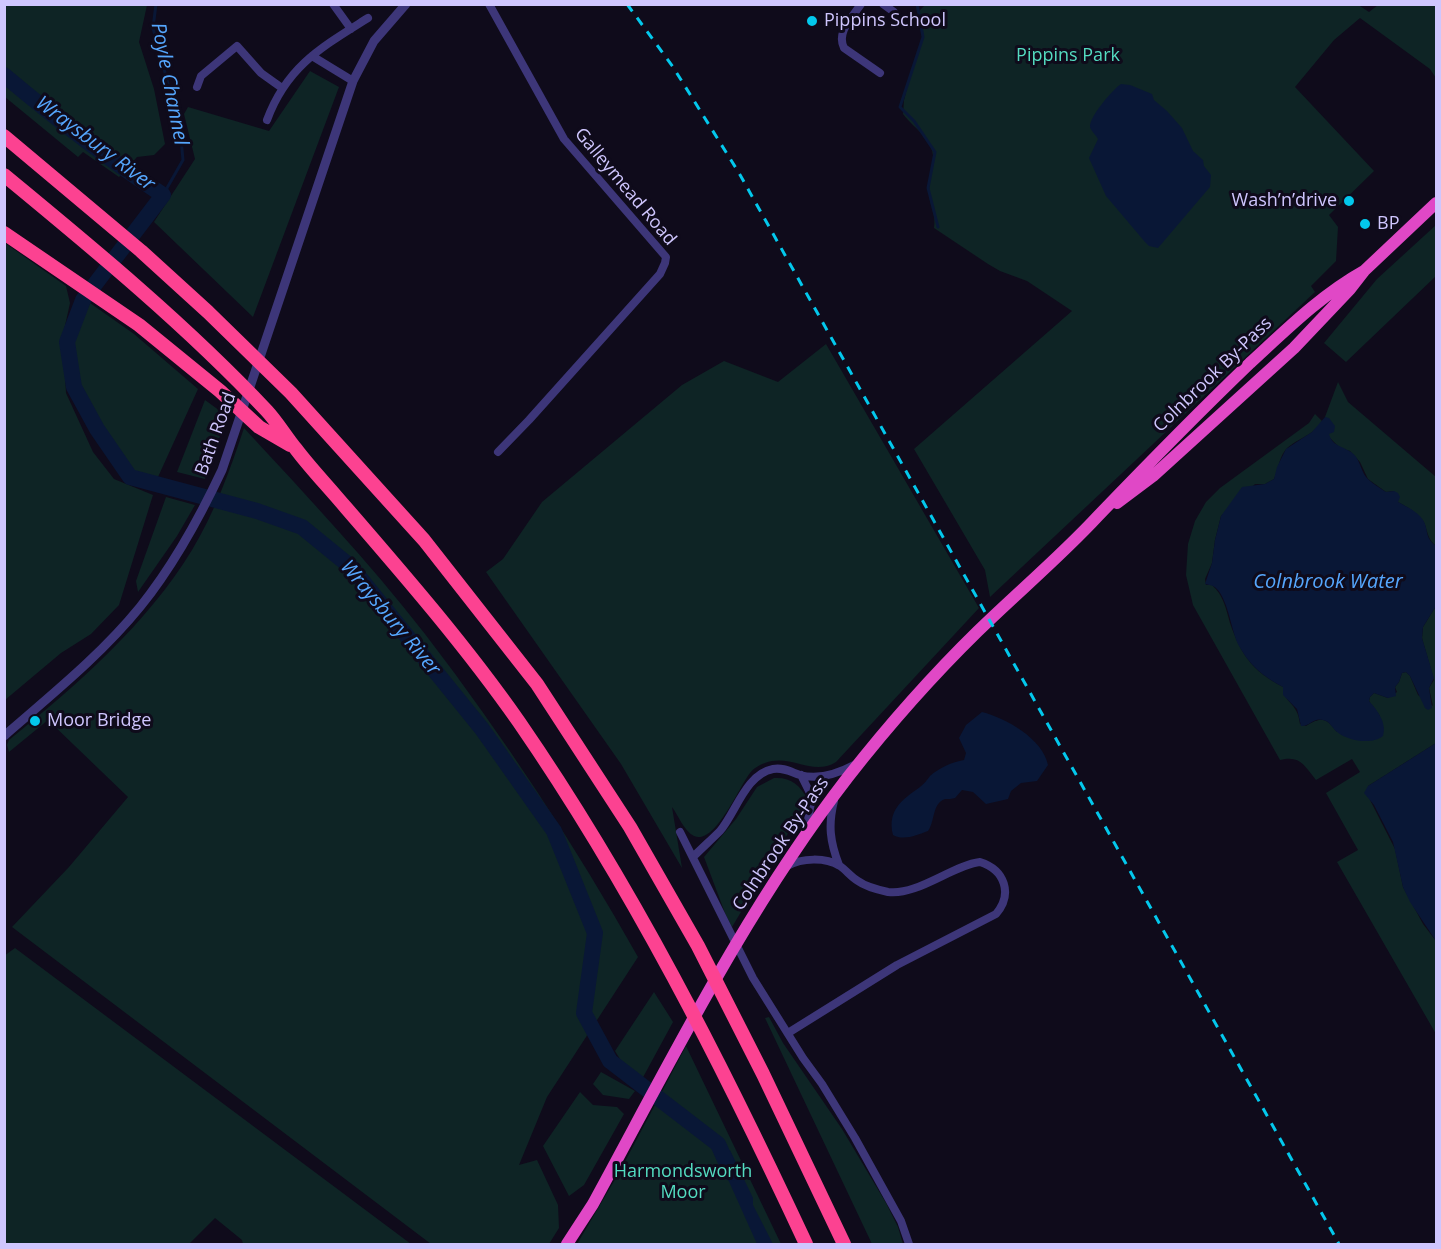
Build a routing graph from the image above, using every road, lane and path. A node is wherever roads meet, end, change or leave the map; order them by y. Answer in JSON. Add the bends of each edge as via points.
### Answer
{"nodes":[{"id":1,"x":333,"y":4,"type":"edge"},
{"id":2,"x":406,"y":4,"type":"edge"},
{"id":3,"x":489,"y":4,"type":"edge"},
{"id":4,"x":861,"y":4,"type":"edge"},
{"id":5,"x":883,"y":4,"type":"edge"},
{"id":6,"x":894,"y":12,"type":"dead end"},
{"id":7,"x":368,"y":18,"type":"dead end"},
{"id":8,"x":351,"y":29,"type":"junction"},
{"id":9,"x":312,"y":56,"type":"junction"},
{"id":10,"x":880,"y":73,"type":"dead end"},
{"id":11,"x":353,"y":81,"type":"junction"},
{"id":12,"x":197,"y":87,"type":"dead end"},
{"id":13,"x":282,"y":88,"type":"junction"},
{"id":14,"x":267,"y":120,"type":"dead end"},
{"id":15,"x":4,"y":136,"type":"edge"},
{"id":16,"x":4,"y":175,"type":"edge"},
{"id":17,"x":1437,"y":203,"type":"edge"},
{"id":18,"x":4,"y":232,"type":"edge"},
{"id":19,"x":1364,"y":271,"type":"junction"},
{"id":20,"x":295,"y":448,"type":"junction"},
{"id":21,"x":498,"y":452,"type":"dead end"},
{"id":22,"x":1097,"y":518,"type":"junction"},
{"id":23,"x":4,"y":736,"type":"edge"},
{"id":24,"x":860,"y":762,"type":"junction"},
{"id":25,"x":801,"y":775,"type":"junction"},
{"id":26,"x":836,"y":793,"type":"junction"},
{"id":27,"x":680,"y":831,"type":"dead end"},
{"id":28,"x":805,"y":835,"type":"junction"},
{"id":29,"x":693,"y":856,"type":"junction"},
{"id":30,"x":839,"y":865,"type":"junction"},
{"id":31,"x":780,"y":870,"type":"junction"},
{"id":32,"x":788,"y":1033,"type":"junction"},
{"id":33,"x":567,"y":1245,"type":"edge"},
{"id":34,"x":806,"y":1245,"type":"edge"},
{"id":35,"x":844,"y":1245,"type":"edge"},
{"id":36,"x":909,"y":1245,"type":"edge"}],
"edges":[{"from":1,"to":8,"type":"street"},
{"from":2,"to":11,"type":"street","name":"Bath Road","via":[[374,41]]},
{"from":3,"to":21,"type":"street","name":"Galleymead Road","via":[[564,139],[666,257],[660,274]]},
{"from":4,"to":10,"type":"street","via":[[841,34],[841,42]]},
{"from":5,"to":6,"type":"street"},
{"from":7,"to":8,"type":"street"},
{"from":8,"to":9,"type":"street"},
{"from":9,"to":11,"type":"street"},
{"from":9,"to":13,"type":"street"},
{"from":11,"to":23,"type":"street","name":"Bath Road","via":[[222,470],[180,552],[139,608],[109,640]]},
{"from":12,"to":13,"type":"street","via":[[201,76],[237,46],[261,73]]},
{"from":13,"to":14,"type":"street"},
{"from":15,"to":35,"type":"highway","via":[[141,251],[258,360],[424,540],[537,684],[630,827],[698,946],[764,1074]]},
{"from":16,"to":20,"type":"highway","via":[[195,340],[269,414]]},
{"from":17,"to":19,"type":"highway","name":"Colnbrook By-Pass"},
{"from":18,"to":20,"type":"highway","via":[[108,303],[180,357],[259,427]]},
{"from":19,"to":22,"type":"highway","name":"Colnbrook By-Pass","via":[[1294,348],[1153,476]]},
{"from":19,"to":22,"type":"highway","name":"Colnbrook By-Pass","via":[[1322,299],[1276,339],[1144,466]]},
{"from":20,"to":34,"type":"highway","via":[[444,622],[568,795],[678,984]]},
{"from":22,"to":24,"type":"highway","name":"Colnbrook By-Pass","via":[[980,629]]},
{"from":24,"to":25,"type":"street","via":[[833,775]]},
{"from":24,"to":26,"type":"highway","name":"Colnbrook By-Pass"},
{"from":25,"to":28,"type":"street","via":[[812,797]]},
{"from":25,"to":29,"type":"street","via":[[773,769],[754,779],[721,830]]},
{"from":26,"to":28,"type":"highway","name":"Colnbrook By-Pass"},
{"from":26,"to":30,"type":"street","via":[[829,831]]},
{"from":27,"to":29,"type":"street"},
{"from":28,"to":31,"type":"highway","name":"Colnbrook By-Pass"},
{"from":29,"to":32,"type":"street","via":[[753,978]]},
{"from":30,"to":31,"type":"street","via":[[809,860]]},
{"from":30,"to":32,"type":"street","via":[[859,882],[895,892],[980,862],[1000,876],[1005,902],[996,914],[897,965]]},
{"from":31,"to":33,"type":"highway","name":"Colnbrook By-Pass"},
{"from":32,"to":36,"type":"street","via":[[855,1138],[901,1221]]}]}
